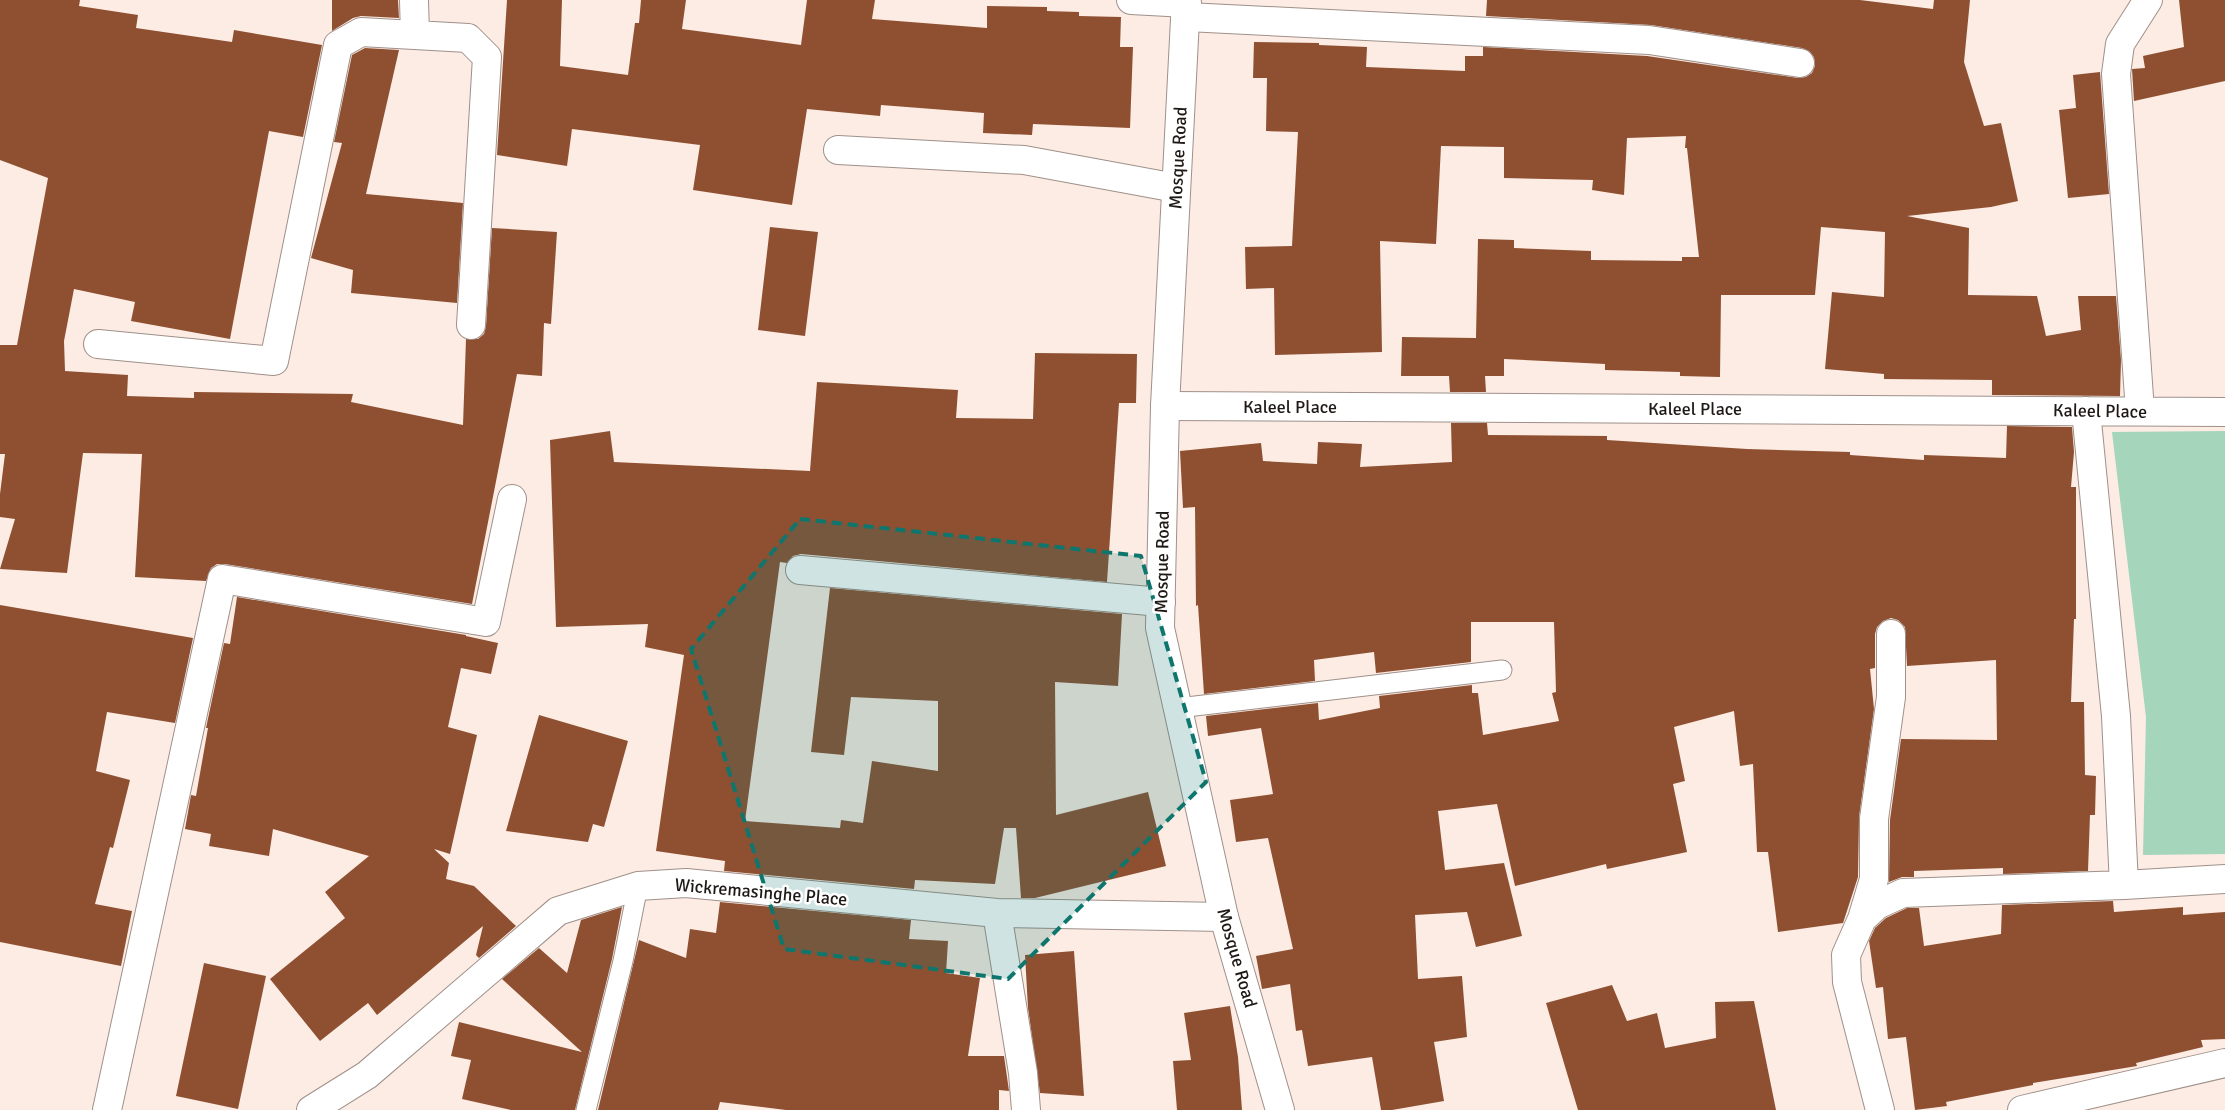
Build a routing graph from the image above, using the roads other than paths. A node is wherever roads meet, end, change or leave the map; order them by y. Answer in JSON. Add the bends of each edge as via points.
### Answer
{"nodes":[{"id":1,"x":414,"y":0,"type":"edge"},
{"id":2,"x":1131,"y":0,"type":"edge"},
{"id":3,"x":2148,"y":0,"type":"edge"},
{"id":4,"x":1187,"y":6,"type":"edge"},
{"id":5,"x":415,"y":36,"type":"junction"},
{"id":6,"x":1800,"y":63,"type":"dead end"},
{"id":7,"x":838,"y":150,"type":"dead end"},
{"id":8,"x":1176,"y":188,"type":"junction"},
{"id":9,"x":471,"y":325,"type":"dead end"},
{"id":10,"x":98,"y":344,"type":"dead end"},
{"id":11,"x":1165,"y":406,"type":"junction"},
{"id":12,"x":2086,"y":411,"type":"junction"},
{"id":13,"x":2140,"y":411,"type":"junction"},
{"id":14,"x":2225,"y":412,"type":"edge"},
{"id":15,"x":512,"y":499,"type":"dead end"},
{"id":16,"x":800,"y":570,"type":"dead end"},
{"id":17,"x":1161,"y":602,"type":"junction"},
{"id":18,"x":1891,"y":634,"type":"dead end"},
{"id":19,"x":1502,"y":670,"type":"dead end"},
{"id":20,"x":1178,"y":708,"type":"junction"},
{"id":21,"x":2225,"y":879,"type":"edge"},
{"id":22,"x":638,"y":886,"type":"junction"},
{"id":23,"x":2124,"y":886,"type":"junction"},
{"id":24,"x":997,"y":913,"type":"junction"},
{"id":25,"x":1224,"y":917,"type":"junction"},
{"id":26,"x":1862,"y":920,"type":"junction"},
{"id":27,"x":2225,"y":1063,"type":"edge"},
{"id":28,"x":108,"y":1110,"type":"edge"},
{"id":29,"x":311,"y":1110,"type":"edge"},
{"id":30,"x":586,"y":1110,"type":"edge"},
{"id":31,"x":1026,"y":1110,"type":"edge"},
{"id":32,"x":1280,"y":1110,"type":"edge"},
{"id":33,"x":1880,"y":1110,"type":"edge"},
{"id":34,"x":2022,"y":1110,"type":"edge"}],
"edges":[{"from":1,"to":5,"type":"street"},
{"from":2,"to":4,"type":"street"},
{"from":3,"to":13,"type":"street","via":[[2120,44],[2116,74]]},
{"from":4,"to":6,"type":"street","via":[[1648,40]]},
{"from":4,"to":8,"type":"street","name":"Mosque Road"},
{"from":5,"to":9,"type":"street","via":[[468,38],[487,57]]},
{"from":5,"to":10,"type":"street","via":[[361,32],[338,44],[274,361]]},
{"from":7,"to":8,"type":"street","via":[[1024,160]]},
{"from":8,"to":11,"type":"street","name":"Mosque Road"},
{"from":11,"to":12,"type":"street","name":"Kaleel Place"},
{"from":11,"to":17,"type":"street","name":"Mosque Road"},
{"from":12,"to":13,"type":"street","name":"Kaleel Place"},
{"from":12,"to":23,"type":"street","via":[[2116,716]]},
{"from":13,"to":14,"type":"street","name":"Kaleel Place"},
{"from":15,"to":28,"type":"street","via":[[486,622],[222,579]]},
{"from":16,"to":17,"type":"street"},
{"from":17,"to":20,"type":"street","name":"Mosque Road","via":[[1160,628]]},
{"from":18,"to":26,"type":"street","via":[[1891,697],[1874,819],[1874,879]]},
{"from":19,"to":20,"type":"lane"},
{"from":20,"to":25,"type":"street","name":"Mosque Road"},
{"from":21,"to":23,"type":"street"},
{"from":22,"to":24,"type":"street","name":"Wickremasinghe Place","via":[[686,882]]},
{"from":22,"to":29,"type":"street","name":"Wickremasinghe Place","via":[[558,911],[366,1075]]},
{"from":22,"to":30,"type":"lane"},
{"from":23,"to":26,"type":"street","via":[[1903,893],[1878,905]]},
{"from":24,"to":25,"type":"street","name":"Wickremasinghe Place"},
{"from":24,"to":31,"type":"street","via":[[1024,1073]]},
{"from":25,"to":32,"type":"street","name":"Mosque Road"},
{"from":26,"to":33,"type":"street","via":[[1846,955],[1847,982]]},
{"from":27,"to":34,"type":"street"}]}
